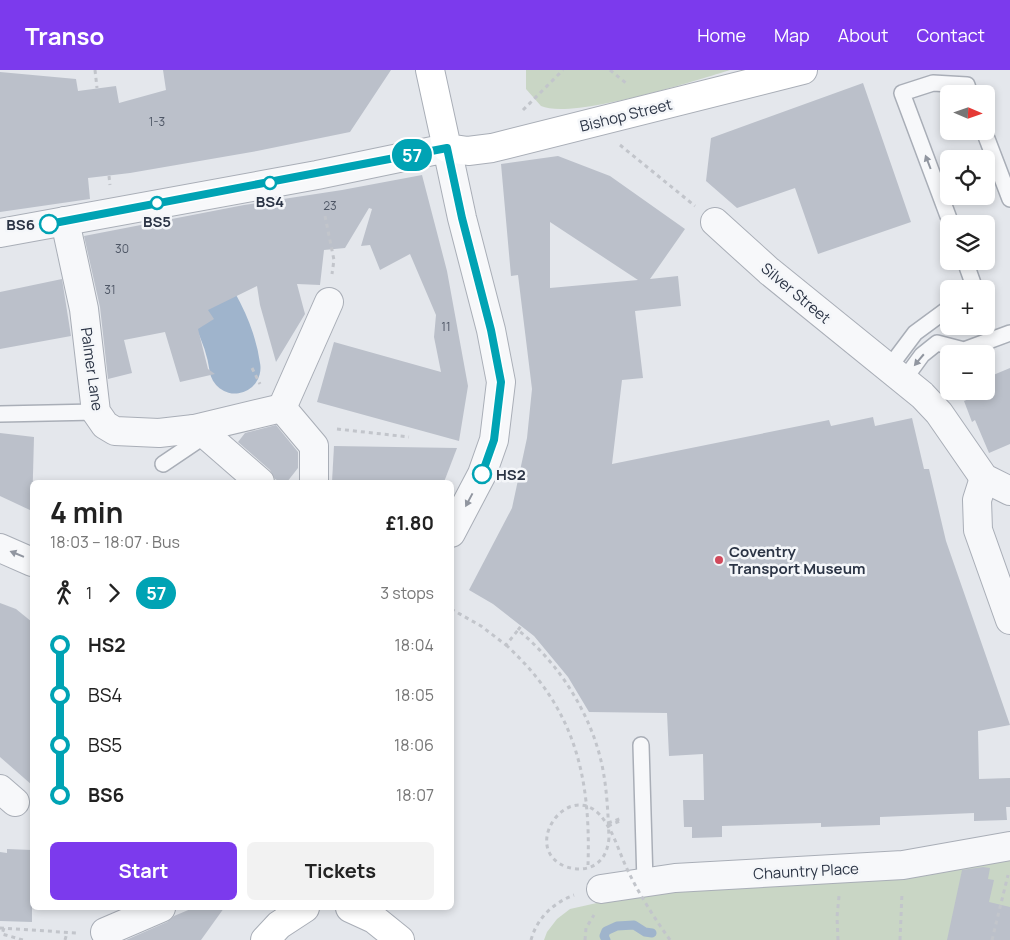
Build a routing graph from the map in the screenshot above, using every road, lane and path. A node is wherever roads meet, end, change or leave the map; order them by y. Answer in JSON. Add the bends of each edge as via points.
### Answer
{"nodes":[{"id":1,"x":95,"y":70,"type":"edge"},
{"id":2,"x":430,"y":70,"type":"edge"},
{"id":3,"x":563,"y":70,"type":"edge"},
{"id":4,"x":804,"y":70,"type":"edge"},
{"id":5,"x":956,"y":85,"type":"edge"},
{"id":6,"x":97,"y":88,"type":"dead end"},
{"id":7,"x":592,"y":123,"type":"junction"},
{"id":8,"x":987,"y":140,"type":"edge"},
{"id":9,"x":519,"y":142,"type":"junction"},
{"id":10,"x":447,"y":148,"type":"junction"},
{"id":11,"x":1010,"y":199,"type":"edge"},
{"id":12,"x":948,"y":215,"type":"edge"},
{"id":13,"x":325,"y":216,"type":"dead end"},
{"id":14,"x":66,"y":221,"type":"junction"},
{"id":15,"x":715,"y":222,"type":"joint"},
{"id":16,"x":0,"y":233,"type":"edge"},
{"id":17,"x":329,"y":302,"type":"joint"},
{"id":18,"x":940,"y":315,"type":"edge"},
{"id":19,"x":1010,"y":333,"type":"edge"},
{"id":20,"x":895,"y":375,"type":"junction"},
{"id":21,"x":282,"y":408,"type":"junction"},
{"id":22,"x":96,"y":412,"type":"junction"},
{"id":23,"x":0,"y":414,"type":"edge"},
{"id":24,"x":200,"y":432,"type":"junction"},
{"id":25,"x":305,"y":436,"type":"junction"},
{"id":26,"x":410,"y":437,"type":"dead end"},
{"id":27,"x":163,"y":464,"type":"dead end"},
{"id":28,"x":984,"y":478,"type":"junction"},
{"id":29,"x":258,"y":480,"type":"edge"},
{"id":30,"x":314,"y":480,"type":"edge"},
{"id":31,"x":1010,"y":491,"type":"edge"},
{"id":32,"x":454,"y":527,"type":"edge"},
{"id":33,"x":0,"y":548,"type":"edge"},
{"id":34,"x":30,"y":561,"type":"edge"},
{"id":35,"x":454,"y":611,"type":"edge"},
{"id":36,"x":1010,"y":620,"type":"edge"},
{"id":37,"x":522,"y":626,"type":"dead end"},
{"id":38,"x":518,"y":630,"type":"junction"},
{"id":39,"x":506,"y":645,"type":"junction"},
{"id":40,"x":641,"y":745,"type":"dead end"},
{"id":41,"x":608,"y":824,"type":"junction"},
{"id":42,"x":1010,"y":846,"type":"edge"},
{"id":43,"x":903,"y":865,"type":"junction"},
{"id":44,"x":1010,"y":866,"type":"edge"},
{"id":45,"x":638,"y":879,"type":"junction"},
{"id":46,"x":594,"y":889,"type":"junction"},
{"id":47,"x":156,"y":910,"type":"edge"},
{"id":48,"x":301,"y":910,"type":"edge"},
{"id":49,"x":354,"y":910,"type":"edge"},
{"id":50,"x":2,"y":928,"type":"edge"},
{"id":51,"x":105,"y":932,"type":"joint"},
{"id":52,"x":67,"y":933,"type":"junction"},
{"id":53,"x":2,"y":934,"type":"junction"},
{"id":54,"x":0,"y":940,"type":"edge"},
{"id":55,"x":23,"y":940,"type":"edge"},
{"id":56,"x":64,"y":940,"type":"edge"},
{"id":57,"x":266,"y":940,"type":"edge"},
{"id":58,"x":400,"y":940,"type":"edge"},
{"id":59,"x":531,"y":940,"type":"edge"},
{"id":60,"x":670,"y":940,"type":"edge"},
{"id":61,"x":900,"y":940,"type":"edge"},
{"id":62,"x":992,"y":940,"type":"edge"}],
"edges":[{"from":1,"to":6,"type":"path"},
{"from":2,"to":10,"type":"street"},
{"from":3,"to":9,"type":"path","via":[[518,115]]},
{"from":4,"to":7,"type":"street","name":"Bishop Street"},
{"from":12,"to":5,"type":"lane","one_way":true,"via":[[902,93],[933,83]]},
{"from":7,"to":9,"type":"street","name":"Bishop Street"},
{"from":7,"to":15,"type":"path"},
{"from":8,"to":11,"type":"lane"},
{"from":9,"to":10,"type":"street","name":"Bishop Street","via":[[492,148]]},
{"from":10,"to":14,"type":"street"},
{"from":10,"to":32,"type":"street","one_way":true,"via":[[501,382],[494,440],[482,474]]},
{"from":13,"to":17,"type":"path","via":[[334,260]]},
{"from":14,"to":16,"type":"street"},
{"from":14,"to":22,"type":"street","name":"Palmer Lane","via":[[84,309]]},
{"from":15,"to":20,"type":"street","name":"Silver Street"},
{"from":17,"to":21,"type":"street"},
{"from":18,"to":20,"type":"lane","via":[[915,333]]},
{"from":19,"to":20,"type":"lane","one_way":true,"via":[[964,350],[937,343]]},
{"from":20,"to":28,"type":"street","name":"Silver Street","via":[[938,413]]},
{"from":21,"to":24,"type":"street","name":"Palmer Lane"},
{"from":21,"to":25,"type":"street"},
{"from":22,"to":23,"type":"lane"},
{"from":22,"to":24,"type":"street","name":"Palmer Lane","via":[[105,425],[115,431]]},
{"from":24,"to":27,"type":"lane"},
{"from":24,"to":29,"type":"street"},
{"from":25,"to":26,"type":"path","via":[[332,428]]},
{"from":25,"to":30,"type":"street","via":[[314,446]]},
{"from":28,"to":31,"type":"street"},
{"from":28,"to":36,"type":"street","via":[[977,500],[978,530]]},
{"from":34,"to":33,"type":"street","one_way":true},
{"from":35,"to":39,"type":"path","via":[[482,626]]},
{"from":37,"to":38,"type":"path"},
{"from":38,"to":39,"type":"path"},
{"from":38,"to":41,"type":"path","via":[[554,667],[583,713],[598,748]]},
{"from":39,"to":46,"type":"path","via":[[547,691],[578,755],[585,782]]},
{"from":40,"to":45,"type":"lane"},
{"from":41,"to":41,"type":"path","via":[[625,816],[627,819]]},
{"from":41,"to":41,"type":"path","bridge":true,"via":[[592,808],[571,806],[552,819],[547,841],[556,860],[566,867],[582,869],[601,860],[609,838]]},
{"from":41,"to":45,"type":"path","bridge":true},
{"from":42,"to":43,"type":"street","name":"Chauntry Place"},
{"from":43,"to":45,"type":"street","name":"Chauntry Place"},
{"from":43,"to":61,"type":"path"},
{"from":44,"to":62,"type":"path"},
{"from":45,"to":46,"type":"street","name":"Chauntry Place"},
{"from":45,"to":60,"type":"path","bridge":true},
{"from":46,"to":59,"type":"path","via":[[563,899],[548,910]]},
{"from":47,"to":51,"type":"street"},
{"from":48,"to":57,"type":"street","via":[[279,924]]},
{"from":49,"to":58,"type":"street","via":[[374,919]]},
{"from":50,"to":52,"type":"path"},
{"from":50,"to":53,"type":"path"},
{"from":51,"to":52,"type":"path"},
{"from":52,"to":56,"type":"path"},
{"from":53,"to":54,"type":"path"},
{"from":53,"to":55,"type":"path"}]}
